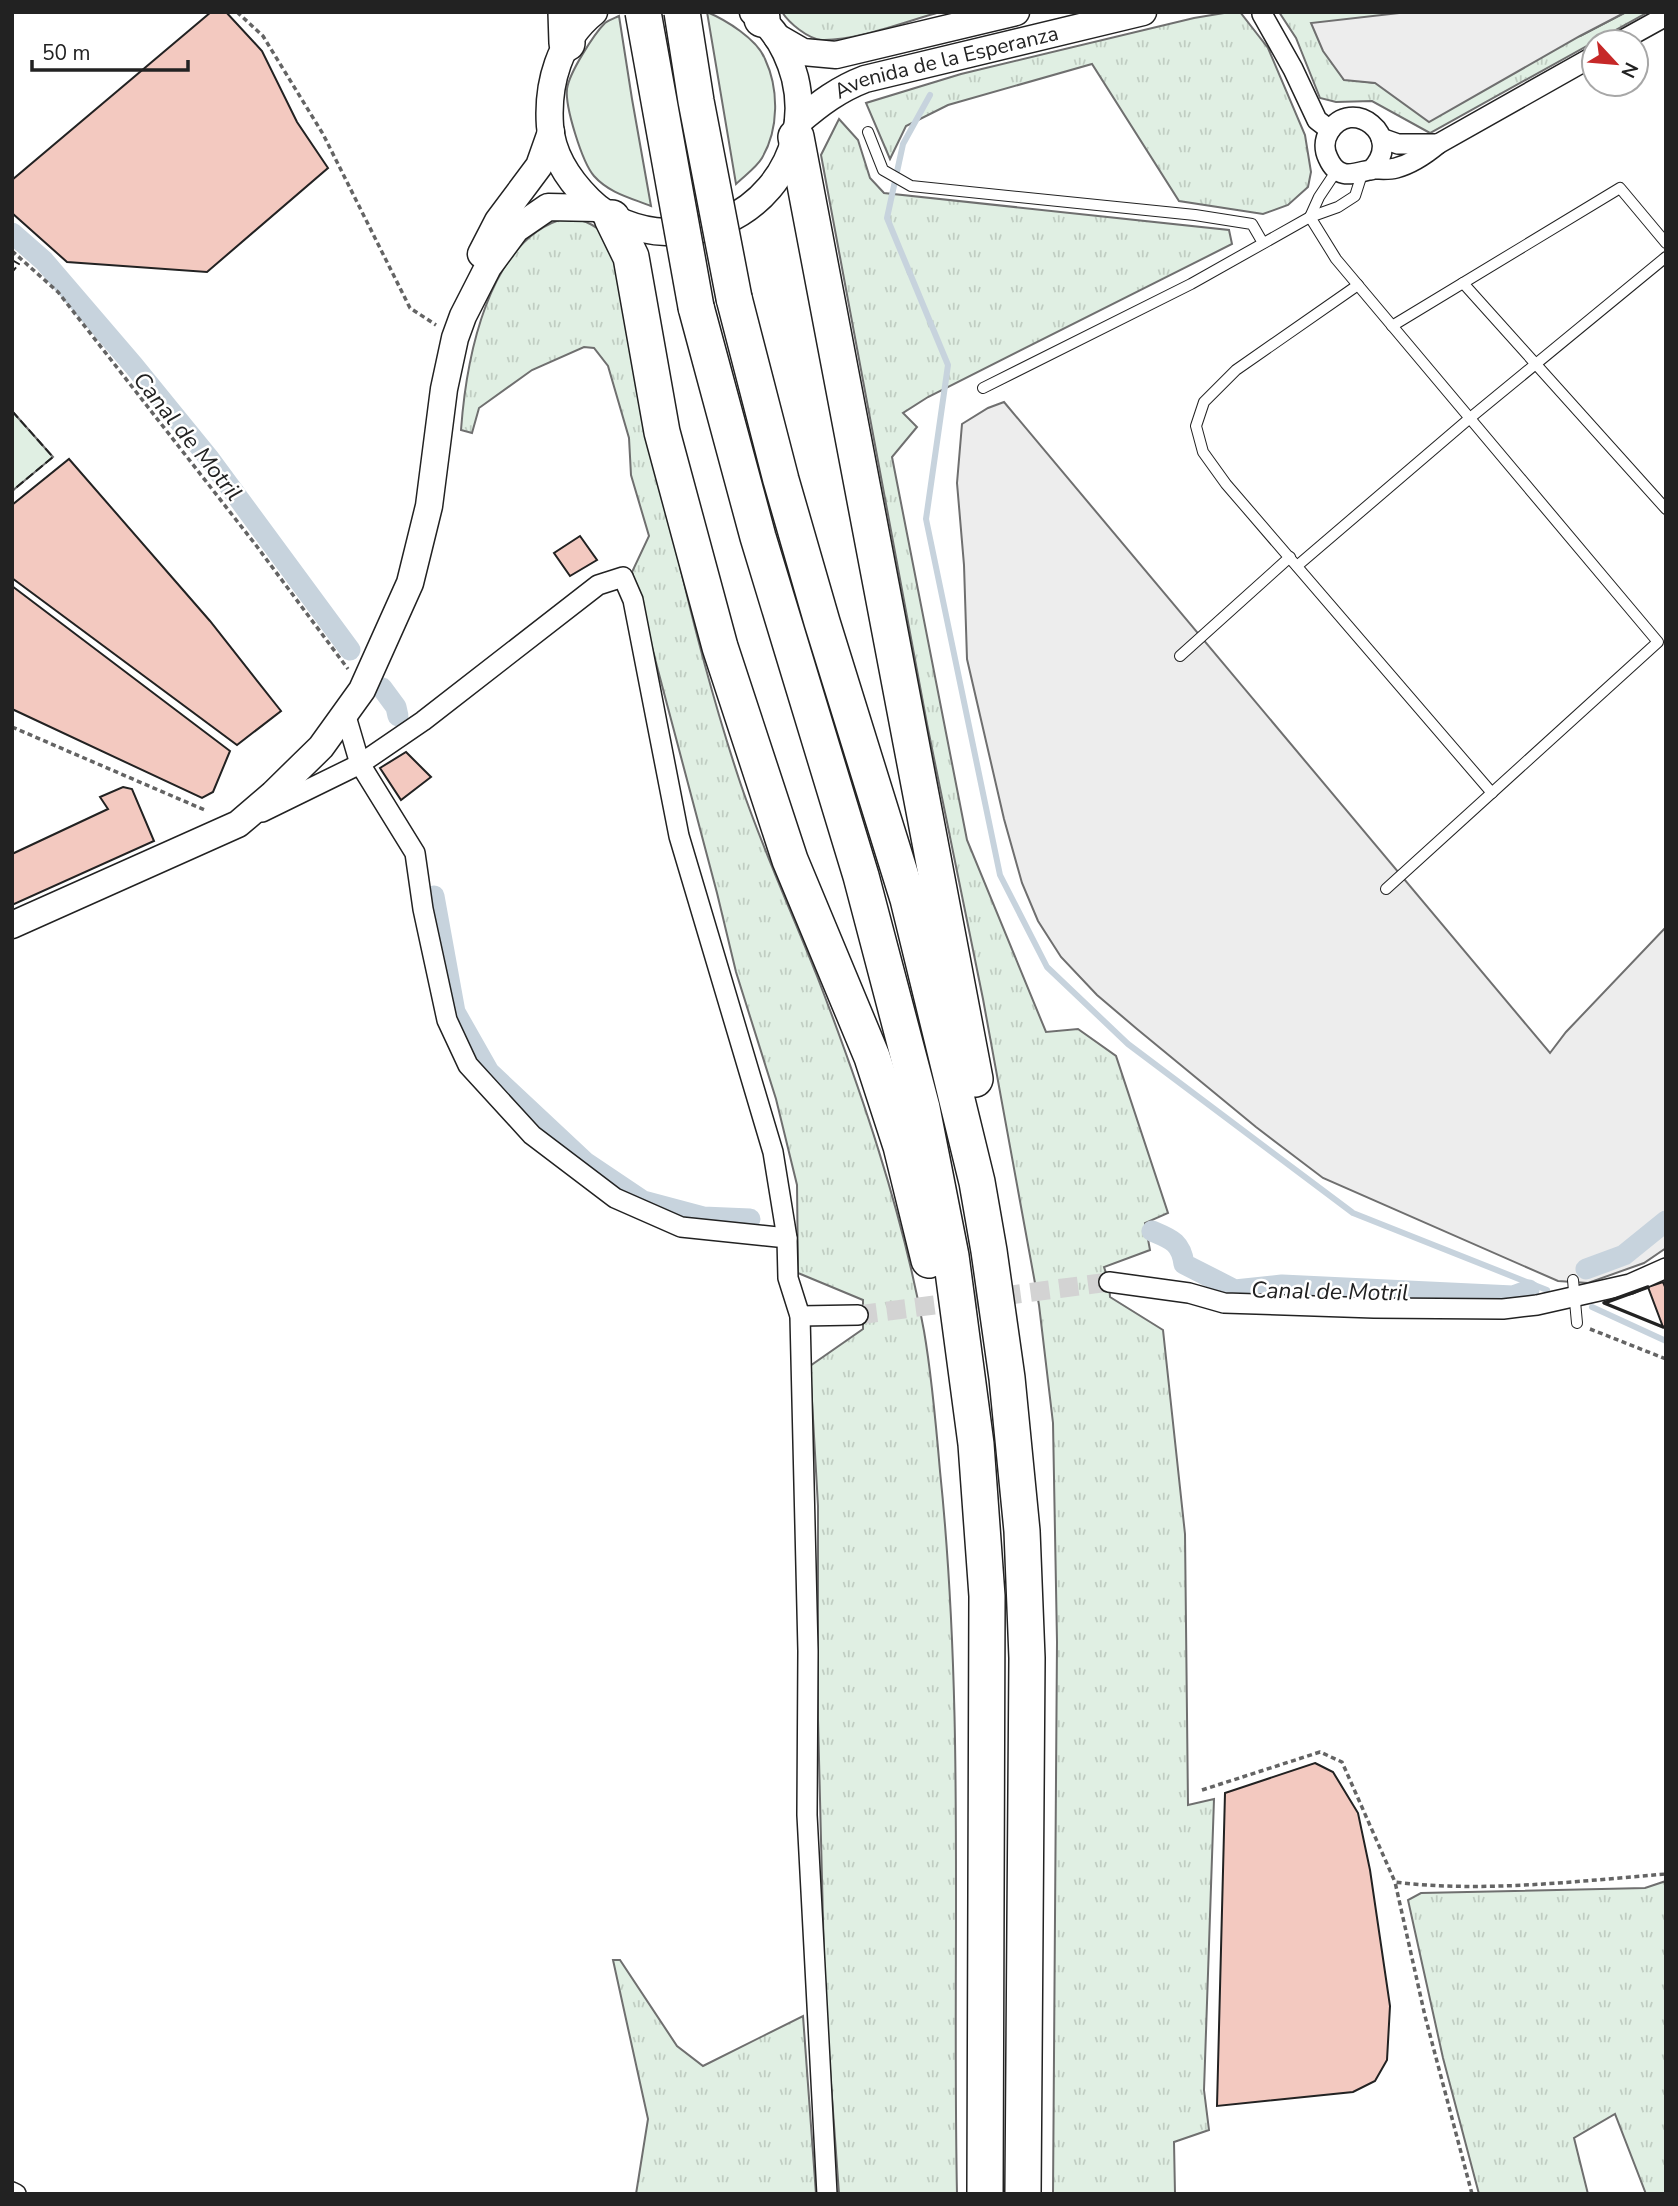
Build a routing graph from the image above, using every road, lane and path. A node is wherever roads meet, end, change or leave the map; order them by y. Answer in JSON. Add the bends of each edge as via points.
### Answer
{"nodes":[{"id":1,"x":237,"y":12,"type":"edge"},
{"id":2,"x":594,"y":12,"type":"edge"},
{"id":3,"x":643,"y":12,"type":"edge"},
{"id":4,"x":682,"y":12,"type":"edge"},
{"id":5,"x":1016,"y":12,"type":"edge"},
{"id":6,"x":1143,"y":12,"type":"edge"},
{"id":7,"x":1262,"y":13,"type":"edge"},
{"id":8,"x":1666,"y":16,"type":"edge"},
{"id":9,"x":763,"y":20,"type":"edge"},
{"id":10,"x":566,"y":28,"type":"edge"},
{"id":11,"x":1644,"y":28,"type":"edge"},
{"id":12,"x":1580,"y":64,"type":"edge"},
{"id":13,"x":797,"y":129,"type":"junction"},
{"id":14,"x":1330,"y":130,"type":"junction"},
{"id":15,"x":551,"y":132,"type":"junction"},
{"id":16,"x":868,"y":132,"type":"dead end"},
{"id":17,"x":1381,"y":138,"type":"junction"},
{"id":18,"x":1438,"y":144,"type":"junction"},
{"id":19,"x":1337,"y":170,"type":"junction"},
{"id":20,"x":1366,"y":172,"type":"junction"},
{"id":21,"x":605,"y":213,"type":"junction"},
{"id":22,"x":1310,"y":217,"type":"junction"},
{"id":23,"x":1263,"y":243,"type":"junction"},
{"id":24,"x":1666,"y":243,"type":"edge"},
{"id":25,"x":12,"y":251,"type":"edge"},
{"id":26,"x":1666,"y":257,"type":"edge"},
{"id":27,"x":1463,"y":283,"type":"junction"},
{"id":28,"x":1358,"y":285,"type":"junction"},
{"id":29,"x":1392,"y":326,"type":"junction"},
{"id":30,"x":459,"y":327,"type":"junction"},
{"id":31,"x":1536,"y":363,"type":"junction"},
{"id":32,"x":983,"y":387,"type":"dead end"},
{"id":33,"x":1469,"y":418,"type":"junction"},
{"id":34,"x":1666,"y":509,"type":"edge"},
{"id":35,"x":1290,"y":557,"type":"junction"},
{"id":36,"x":1297,"y":566,"type":"junction"},
{"id":37,"x":1662,"y":639,"type":"edge"},
{"id":38,"x":1180,"y":656,"type":"dead end"},
{"id":39,"x":362,"y":690,"type":"junction"},
{"id":40,"x":345,"y":713,"type":"junction"},
{"id":41,"x":12,"y":727,"type":"edge"},
{"id":42,"x":360,"y":764,"type":"junction"},
{"id":43,"x":1492,"y":793,"type":"junction"},
{"id":44,"x":238,"y":824,"type":"junction"},
{"id":45,"x":1386,"y":889,"type":"dead end"},
{"id":46,"x":12,"y":926,"type":"edge"},
{"id":47,"x":787,"y":1238,"type":"junction"},
{"id":48,"x":989,"y":1251,"type":"junction"},
{"id":49,"x":1666,"y":1268,"type":"edge"},
{"id":50,"x":1109,"y":1282,"type":"tunnel mouth"},
{"id":51,"x":1574,"y":1288,"type":"junction"},
{"id":52,"x":858,"y":1315,"type":"tunnel mouth"},
{"id":53,"x":800,"y":1316,"type":"junction"},
{"id":54,"x":1577,"y":1323,"type":"joint"},
{"id":55,"x":1666,"y":1359,"type":"edge"},
{"id":56,"x":976,"y":1444,"type":"junction"},
{"id":57,"x":1202,"y":1790,"type":"dead end"},
{"id":58,"x":1666,"y":1874,"type":"edge"},
{"id":59,"x":1395,"y":1881,"type":"junction"},
{"id":60,"x":827,"y":2194,"type":"edge"},
{"id":61,"x":985,"y":2194,"type":"edge"},
{"id":62,"x":1023,"y":2194,"type":"edge"},
{"id":63,"x":1472,"y":2194,"type":"edge"}],
"edges":[{"from":1,"to":30,"type":"path","via":[[263,36],[323,134],[410,308]]},
{"from":2,"to":10,"type":"street"},
{"from":3,"to":56,"type":"highway","bridge":true,"via":[[696,307],[761,550],[861,876],[922,1108],[951,1256]]},
{"from":4,"to":48,"type":"highway","bridge":true,"via":[[734,298],[821,622],[908,899],[977,1182]]},
{"from":5,"to":9,"type":"street","name":"Avenida de la Esperanza","via":[[836,55],[803,52]]},
{"from":6,"to":13,"type":"street","name":"Avenida de la Esperanza","via":[[865,79],[823,100]]},
{"from":7,"to":14,"type":"street","via":[[1317,120]]},
{"from":8,"to":11,"type":"street"},
{"from":9,"to":13,"type":"street","via":[[791,63],[798,92]]},
{"from":10,"to":15,"type":"street","via":[[548,101]]},
{"from":12,"to":18,"type":"street"},
{"from":13,"to":21,"type":"street","via":[[781,173],[757,202],[724,223],[687,233],[648,232]]},
{"from":13,"to":48,"type":"highway","via":[[994,1185]]},
{"from":14,"to":17,"type":"street","via":[[1345,119],[1363,119]]},
{"from":14,"to":19,"type":"street","via":[[1326,155]]},
{"from":15,"to":21,"type":"street","via":[[559,160],[575,186]]},
{"from":15,"to":30,"type":"street","via":[[539,166],[498,221],[467,282]]},
{"from":16,"to":23,"type":"lane","via":[[883,170],[911,186],[1252,224]]},
{"from":17,"to":18,"type":"street","via":[[1398,144]]},
{"from":17,"to":20,"type":"street","via":[[1381,155]]},
{"from":18,"to":20,"type":"street","via":[[1395,168]]},
{"from":19,"to":20,"type":"street","via":[[1353,175]]},
{"from":19,"to":22,"type":"lane"},
{"from":20,"to":22,"type":"lane","via":[[1355,196]]},
{"from":21,"to":30,"type":"street","via":[[548,207],[516,229],[488,267]]},
{"from":21,"to":56,"type":"highway","via":[[631,257],[662,432],[720,647],[789,860],[872,1057],[897,1133],[941,1314],[954,1392]]},
{"from":22,"to":23,"type":"lane"},
{"from":22,"to":28,"type":"lane"},
{"from":23,"to":32,"type":"lane","via":[[1191,284]]},
{"from":24,"to":27,"type":"lane","via":[[1620,188]]},
{"from":25,"to":39,"type":"path","via":[[58,292]]},
{"from":26,"to":31,"type":"lane"},
{"from":27,"to":29,"type":"lane"},
{"from":27,"to":31,"type":"lane"},
{"from":28,"to":29,"type":"lane"},
{"from":28,"to":35,"type":"lane","via":[[1236,370],[1204,402],[1196,426],[1203,452]]},
{"from":29,"to":33,"type":"lane"},
{"from":30,"to":39,"type":"street","via":[[444,389],[429,506],[410,583]]},
{"from":31,"to":33,"type":"lane"},
{"from":31,"to":34,"type":"lane"},
{"from":33,"to":36,"type":"lane"},
{"from":33,"to":37,"type":"lane"},
{"from":35,"to":36,"type":"lane"},
{"from":35,"to":38,"type":"lane"},
{"from":36,"to":43,"type":"lane"},
{"from":37,"to":43,"type":"lane"},
{"from":39,"to":40,"type":"street"},
{"from":40,"to":42,"type":"street"},
{"from":40,"to":44,"type":"street","via":[[321,747]]},
{"from":41,"to":44,"type":"path"},
{"from":42,"to":44,"type":"street"},
{"from":42,"to":47,"type":"street","via":[[415,853],[447,1020],[468,1066],[532,1135],[615,1198],[681,1227]]},
{"from":42,"to":47,"type":"street","via":[[423,721],[598,585],[623,577],[633,600],[679,836],[773,1152]]},
{"from":43,"to":45,"type":"lane"},
{"from":44,"to":46,"type":"street"},
{"from":47,"to":53,"type":"street","via":[[788,1278]]},
{"from":48,"to":62,"type":"highway","via":[[1021,1518],[1027,1658]]},
{"from":49,"to":51,"type":"street","via":[[1630,1284]]},
{"from":50,"to":51,"type":"street","via":[[1189,1293],[1224,1303],[1374,1308],[1503,1309],[1537,1305]]},
{"from":51,"to":54,"type":"lane"},
{"from":52,"to":53,"type":"street"},
{"from":53,"to":60,"type":"street","via":[[807,1815]]},
{"from":54,"to":55,"type":"path"},
{"from":56,"to":61,"type":"highway","via":[[986,1596]]},
{"from":57,"to":59,"type":"path","via":[[1320,1752],[1342,1762]]},
{"from":58,"to":59,"type":"path","via":[[1468,1887]]},
{"from":59,"to":63,"type":"path"}]}
